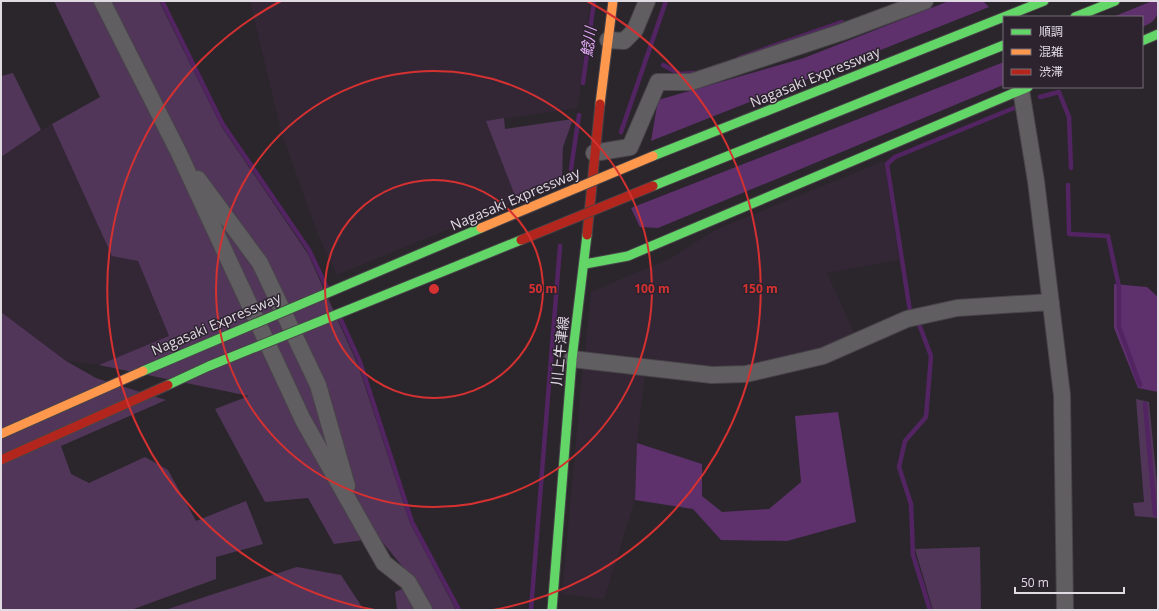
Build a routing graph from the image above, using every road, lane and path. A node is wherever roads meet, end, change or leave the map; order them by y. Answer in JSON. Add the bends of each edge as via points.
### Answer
{"nodes":[{"id":1,"x":102,"y":1,"type":"edge"},
{"id":2,"x":613,"y":1,"type":"edge"},
{"id":3,"x":646,"y":1,"type":"edge"},
{"id":4,"x":925,"y":1,"type":"edge"},
{"id":5,"x":1044,"y":1,"type":"edge"},
{"id":6,"x":1115,"y":1,"type":"edge"},
{"id":7,"x":1006,"y":16,"type":"edge"},
{"id":8,"x":1078,"y":16,"type":"edge"},
{"id":9,"x":1003,"y":17,"type":"edge"},
{"id":10,"x":1158,"y":34,"type":"edge"},
{"id":11,"x":608,"y":40,"type":"junction"},
{"id":12,"x":1143,"y":40,"type":"edge"},
{"id":13,"x":1003,"y":45,"type":"edge"},
{"id":14,"x":1024,"y":88,"type":"edge"},
{"id":15,"x":178,"y":151,"type":"junction"},
{"id":16,"x":594,"y":153,"type":"junction"},
{"id":17,"x":585,"y":264,"type":"junction"},
{"id":18,"x":1051,"y":302,"type":"junction"},
{"id":19,"x":572,"y":359,"type":"junction"},
{"id":20,"x":1,"y":434,"type":"edge"},
{"id":21,"x":1,"y":460,"type":"edge"},
{"id":22,"x":354,"y":511,"type":"junction"},
{"id":23,"x":424,"y":610,"type":"edge"},
{"id":24,"x":552,"y":610,"type":"edge"},
{"id":25,"x":1065,"y":610,"type":"edge"}],
"edges":[{"from":1,"to":15,"type":"street"},
{"from":2,"to":11,"type":"main road","name":"川上牛津線"},
{"from":3,"to":11,"type":"street","via":[[635,30],[624,41]]},
{"from":4,"to":16,"type":"street","via":[[842,32],[691,82],[658,82],[630,147]]},
{"from":5,"to":7,"type":"main road","name":"Nagasaki Expressway","bridge":true},
{"from":6,"to":8,"type":"main road"},
{"from":9,"to":20,"type":"main road","name":"Nagasaki Expressway","bridge":true,"via":[[653,156],[185,352]]},
{"from":10,"to":12,"type":"main road"},
{"from":11,"to":16,"type":"main road","name":"川上牛津線"},
{"from":13,"to":21,"type":"main road","bridge":true,"via":[[209,366]]},
{"from":14,"to":17,"type":"main road","via":[[628,256]]},
{"from":14,"to":18,"type":"street"},
{"from":15,"to":22,"type":"street","via":[[303,420]]},
{"from":15,"to":22,"type":"street","via":[[260,263],[318,384]]},
{"from":16,"to":17,"type":"main road","name":"川上牛津線"},
{"from":17,"to":19,"type":"main road","name":"川上牛津線"},
{"from":18,"to":19,"type":"street","via":[[957,308],[907,319],[824,356],[746,374],[712,375]]},
{"from":18,"to":25,"type":"street","via":[[1062,395]]},
{"from":19,"to":24,"type":"main road","name":"川上牛津線"},
{"from":22,"to":23,"type":"street","via":[[384,563],[408,582]]}]}
